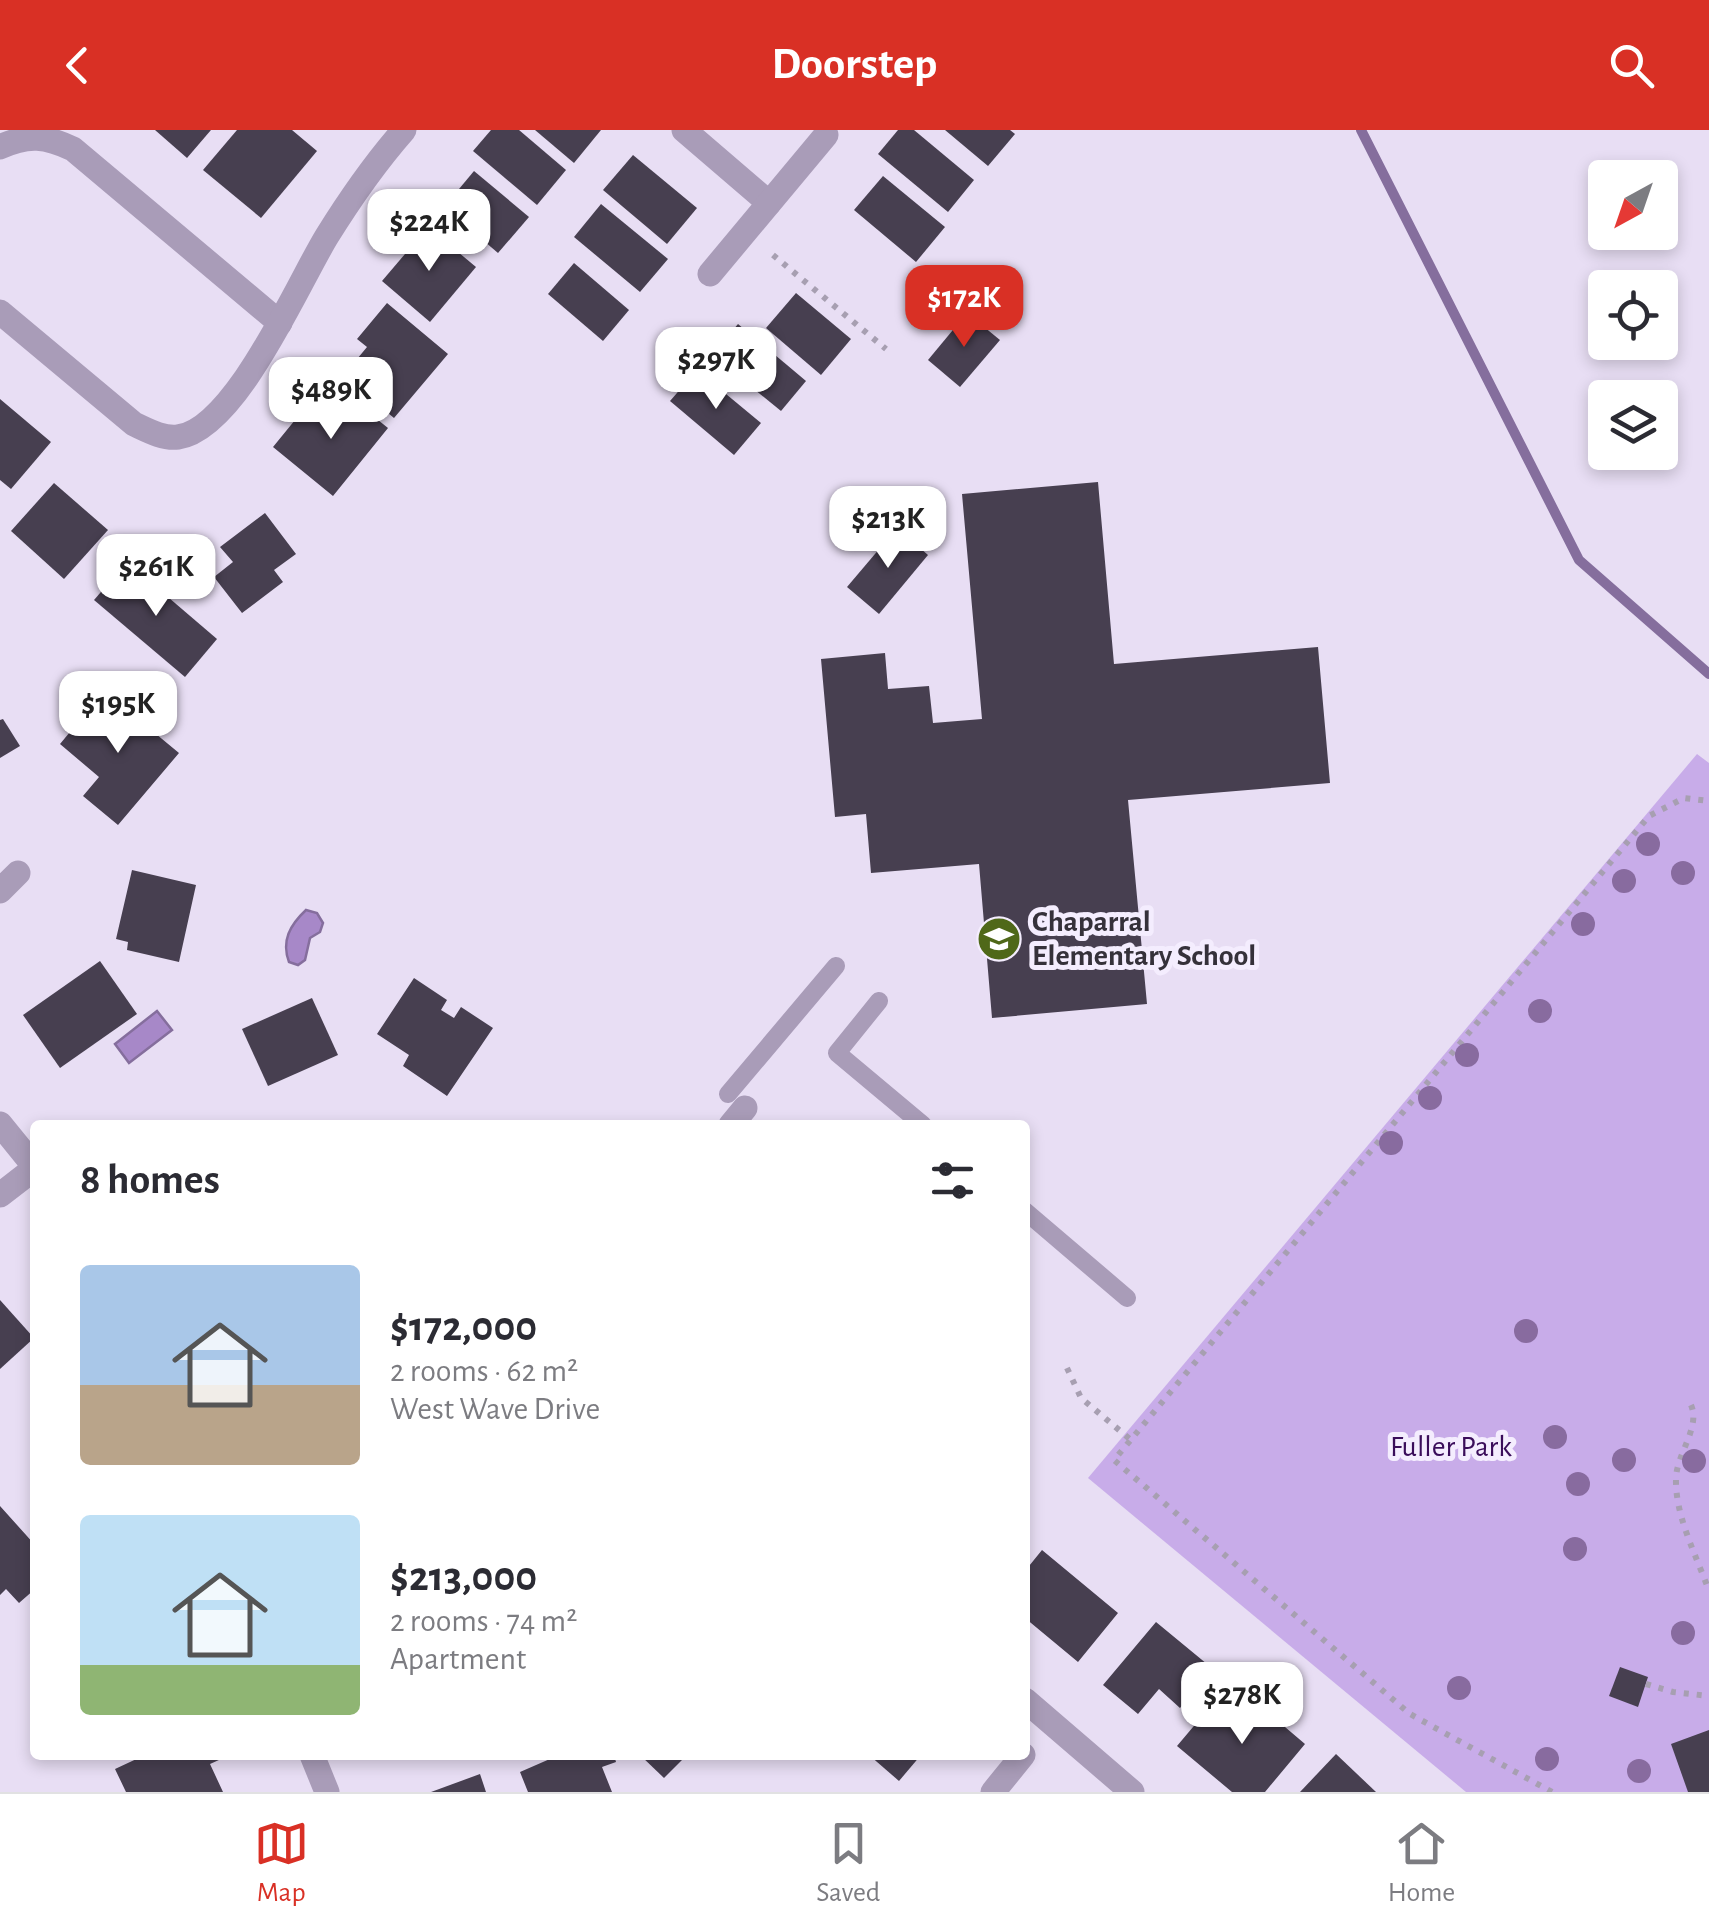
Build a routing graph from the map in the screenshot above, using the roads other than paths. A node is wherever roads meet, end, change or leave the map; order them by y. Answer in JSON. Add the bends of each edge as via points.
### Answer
{"nodes":[{"id":1,"x":404,"y":130,"type":"edge"},
{"id":2,"x":684,"y":130,"type":"edge"},
{"id":3,"x":826,"y":135,"type":"dead end"},
{"id":4,"x":0,"y":148,"type":"edge"},
{"id":5,"x":769,"y":203,"type":"junction"},
{"id":6,"x":710,"y":274,"type":"dead end"},
{"id":7,"x":0,"y":312,"type":"edge"},
{"id":8,"x":280,"y":324,"type":"junction"},
{"id":9,"x":836,"y":966,"type":"dead end"},
{"id":10,"x":879,"y":1001,"type":"dead end"},
{"id":11,"x":735,"y":1109,"type":"edge"},
{"id":12,"x":917,"y":1120,"type":"edge"},
{"id":13,"x":0,"y":1124,"type":"edge"},
{"id":14,"x":30,"y":1162,"type":"edge"},
{"id":15,"x":30,"y":1172,"type":"edge"},
{"id":16,"x":0,"y":1194,"type":"edge"},
{"id":17,"x":1030,"y":1215,"type":"edge"},
{"id":18,"x":1128,"y":1298,"type":"dead end"},
{"id":19,"x":1030,"y":1704,"type":"edge"},
{"id":20,"x":1050,"y":1722,"type":"junction"},
{"id":21,"x":1030,"y":1747,"type":"edge"},
{"id":22,"x":316,"y":1760,"type":"edge"},
{"id":23,"x":1019,"y":1760,"type":"edge"},
{"id":24,"x":327,"y":1792,"type":"edge"},
{"id":25,"x":992,"y":1792,"type":"edge"},
{"id":26,"x":1132,"y":1792,"type":"edge"}],
"edges":[{"from":1,"to":8,"type":"street","via":[[326,238]]},
{"from":2,"to":5,"type":"street"},
{"from":3,"to":5,"type":"street"},
{"from":4,"to":8,"type":"street","via":[[25,137],[48,137],[73,149]]},
{"from":5,"to":6,"type":"street"},
{"from":7,"to":8,"type":"street","via":[[134,424],[177,438],[213,416]]},
{"from":9,"to":11,"type":"lane"},
{"from":10,"to":12,"type":"lane","via":[[837,1053]]},
{"from":13,"to":14,"type":"street"},
{"from":15,"to":16,"type":"street"},
{"from":17,"to":18,"type":"lane"},
{"from":19,"to":20,"type":"street"},
{"from":20,"to":21,"type":"street"},
{"from":20,"to":26,"type":"street"},
{"from":22,"to":24,"type":"street"},
{"from":23,"to":25,"type":"street"}]}
